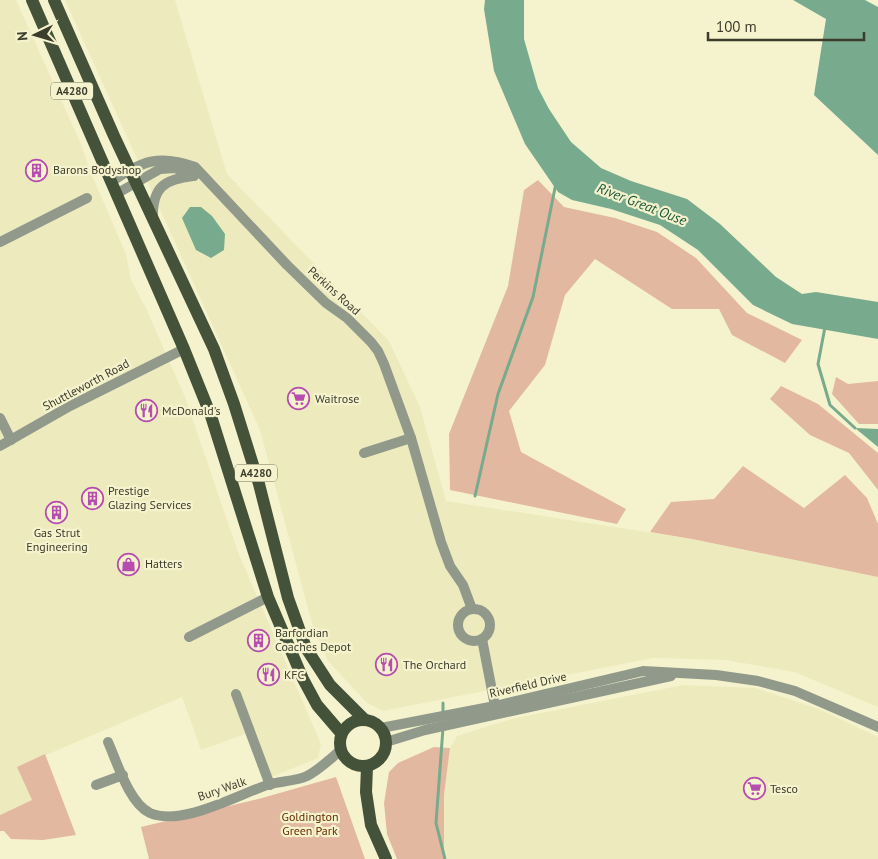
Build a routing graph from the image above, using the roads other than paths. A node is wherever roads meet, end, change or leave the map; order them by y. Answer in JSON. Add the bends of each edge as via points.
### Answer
{"nodes":[{"id":1,"x":32,"y":0,"type":"edge"},
{"id":2,"x":54,"y":0,"type":"edge"},
{"id":3,"x":130,"y":169,"type":"junction"},
{"id":4,"x":194,"y":176,"type":"junction"},
{"id":5,"x":209,"y":181,"type":"junction"},
{"id":6,"x":136,"y":182,"type":"junction"},
{"id":7,"x":114,"y":188,"type":"junction"},
{"id":8,"x":87,"y":198,"type":"dead end"},
{"id":9,"x":153,"y":218,"type":"junction"},
{"id":10,"x":0,"y":242,"type":"edge"},
{"id":11,"x":184,"y":349,"type":"junction"},
{"id":12,"x":0,"y":418,"type":"edge"},
{"id":13,"x":411,"y":438,"type":"junction"},
{"id":14,"x":11,"y":440,"type":"junction"},
{"id":15,"x":0,"y":446,"type":"edge"},
{"id":16,"x":364,"y":453,"type":"dead end"},
{"id":17,"x":268,"y":597,"type":"junction"},
{"id":18,"x":472,"y":610,"type":"junction"},
{"id":19,"x":189,"y":637,"type":"dead end"},
{"id":20,"x":482,"y":639,"type":"junction"},
{"id":21,"x":681,"y":673,"type":"junction"},
{"id":22,"x":236,"y":694,"type":"dead end"},
{"id":23,"x":495,"y":706,"type":"junction"},
{"id":24,"x":365,"y":720,"type":"junction"},
{"id":25,"x":424,"y":725,"type":"junction"},
{"id":26,"x":878,"y":727,"type":"edge"},
{"id":27,"x":381,"y":728,"type":"junction"},
{"id":28,"x":341,"y":733,"type":"junction"},
{"id":29,"x":108,"y":742,"type":"dead end"},
{"id":30,"x":386,"y":742,"type":"junction"},
{"id":31,"x":340,"y":751,"type":"junction"},
{"id":32,"x":366,"y":767,"type":"junction"},
{"id":33,"x":123,"y":775,"type":"junction"},
{"id":34,"x":96,"y":785,"type":"dead end"},
{"id":35,"x":270,"y":785,"type":"junction"},
{"id":36,"x":386,"y":859,"type":"edge"}],
"edges":[{"from":1,"to":7,"type":"main road","number":"A4280"},
{"from":2,"to":3,"type":"main road","number":"A4280"},
{"from":3,"to":5,"type":"street","name":"Perkins Road","via":[[152,160],[177,160],[195,167]]},
{"from":3,"to":6,"type":"main road","number":"A4280"},
{"from":3,"to":7,"type":"street","name":"Perkins Road"},
{"from":4,"to":5,"type":"street","name":"Perkins Road"},
{"from":4,"to":6,"type":"street","name":"Perkins Road","via":[[175,168],[160,169]]},
{"from":4,"to":9,"type":"street","via":[[175,178],[160,187],[153,205]]},
{"from":5,"to":13,"type":"street","name":"Perkins Road","via":[[288,265],[378,351]]},
{"from":6,"to":7,"type":"street","name":"Perkins Road"},
{"from":6,"to":9,"type":"main road","number":"A4280"},
{"from":7,"to":11,"type":"main road","number":"A4280"},
{"from":8,"to":10,"type":"street"},
{"from":9,"to":24,"type":"main road","number":"A4280","via":[[214,349],[234,404],[259,484],[288,598],[306,648],[330,685]]},
{"from":11,"to":14,"type":"street","name":"Shuttleworth Road","via":[[70,406]]},
{"from":11,"to":17,"type":"main road","number":"A4280","via":[[211,416]]},
{"from":12,"to":14,"type":"street"},
{"from":13,"to":16,"type":"street"},
{"from":13,"to":18,"type":"street","name":"Perkins Road","via":[[441,542]]},
{"from":14,"to":15,"type":"street","name":"Shuttleworth Road"},
{"from":17,"to":19,"type":"street"},
{"from":17,"to":28,"type":"main road","number":"A4280","via":[[312,697]]},
{"from":18,"to":20,"type":"street","via":[[489,618],[490,627]]},
{"from":18,"to":20,"type":"street","via":[[460,619],[459,629],[466,638]]},
{"from":20,"to":23,"type":"street"},
{"from":21,"to":23,"type":"street","name":"Riverfield Drive","via":[[643,671]]},
{"from":21,"to":25,"type":"street","name":"Riverfield Drive"},
{"from":21,"to":26,"type":"street","name":"Riverfield Drive","via":[[758,681],[795,691]]},
{"from":22,"to":35,"type":"street"},
{"from":23,"to":25,"type":"street","name":"Riverfield Drive"},
{"from":24,"to":27,"type":"main road"},
{"from":24,"to":28,"type":"main road","via":[[348,725]]},
{"from":25,"to":27,"type":"street","name":"Riverfield Drive","via":[[398,724]]},
{"from":25,"to":30,"type":"street","name":"Riverfield Drive"},
{"from":27,"to":30,"type":"main road"},
{"from":28,"to":31,"type":"main road"},
{"from":29,"to":33,"type":"street","name":"Bury Walk"},
{"from":30,"to":32,"type":"main road","via":[[384,754],[375,764]]},
{"from":31,"to":32,"type":"main road","via":[[352,764]]},
{"from":31,"to":35,"type":"street","name":"Bury Walk","via":[[306,777]]},
{"from":32,"to":36,"type":"main road","via":[[371,825]]},
{"from":33,"to":34,"type":"street"},
{"from":33,"to":35,"type":"street","name":"Bury Walk","via":[[140,805],[151,813],[169,816],[226,802]]}]}
